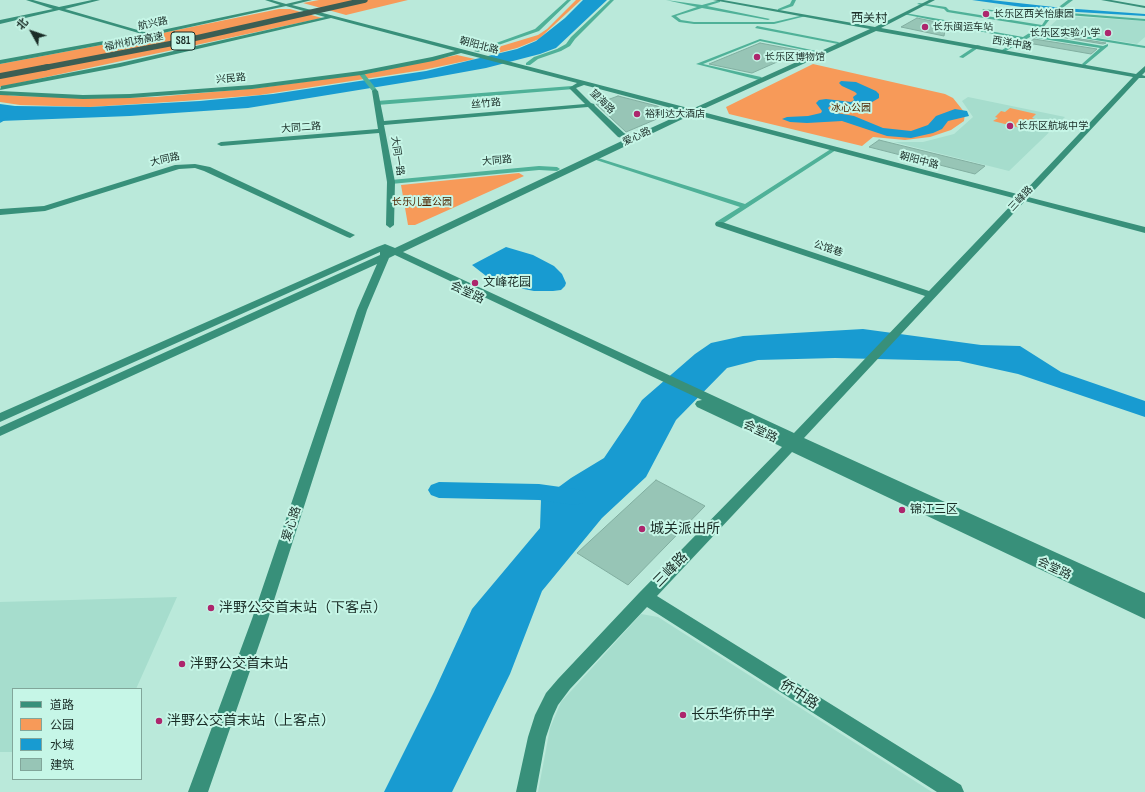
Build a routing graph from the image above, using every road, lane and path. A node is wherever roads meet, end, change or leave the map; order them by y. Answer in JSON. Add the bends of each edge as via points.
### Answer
{"nodes":[{"id":1,"x":28,"y":0,"type":"edge"},
{"id":2,"x":98,"y":0,"type":"edge"},
{"id":3,"x":267,"y":0,"type":"edge"},
{"id":4,"x":280,"y":0,"type":"edge"},
{"id":5,"x":310,"y":0,"type":"edge"},
{"id":6,"x":349,"y":0,"type":"edge"},
{"id":7,"x":365,"y":0,"type":"edge"},
{"id":8,"x":569,"y":0,"type":"edge"},
{"id":9,"x":612,"y":0,"type":"edge"},
{"id":10,"x":668,"y":0,"type":"edge"},
{"id":11,"x":719,"y":0,"type":"edge"},
{"id":12,"x":794,"y":0,"type":"edge"},
{"id":13,"x":933,"y":0,"type":"edge"},
{"id":14,"x":1070,"y":0,"type":"edge"},
{"id":15,"x":1103,"y":0,"type":"edge"},
{"id":16,"x":294,"y":3,"type":"junction"},
{"id":17,"x":924,"y":3,"type":"edge"},
{"id":18,"x":287,"y":5,"type":"junction"},
{"id":19,"x":702,"y":6,"type":"junction"},
{"id":20,"x":1145,"y":7,"type":"edge"},
{"id":21,"x":58,"y":8,"type":"junction"},
{"id":22,"x":962,"y":8,"type":"dead end"},
{"id":23,"x":976,"y":9,"type":"dead end"},
{"id":24,"x":779,"y":10,"type":"junction"},
{"id":25,"x":1056,"y":11,"type":"junction"},
{"id":26,"x":906,"y":14,"type":"junction"},
{"id":27,"x":804,"y":16,"type":"junction"},
{"id":28,"x":1031,"y":16,"type":"junction"},
{"id":29,"x":332,"y":17,"type":"junction"},
{"id":30,"x":797,"y":18,"type":"junction"},
{"id":31,"x":1049,"y":18,"type":"junction"},
{"id":32,"x":1145,"y":20,"type":"edge"},
{"id":33,"x":0,"y":22,"type":"edge"},
{"id":34,"x":1022,"y":22,"type":"junction"},
{"id":35,"x":740,"y":24,"type":"dead end"},
{"id":36,"x":1043,"y":26,"type":"junction"},
{"id":37,"x":875,"y":28,"type":"junction"},
{"id":38,"x":1037,"y":29,"type":"junction"},
{"id":39,"x":149,"y":34,"type":"junction"},
{"id":40,"x":1026,"y":36,"type":"junction"},
{"id":41,"x":1110,"y":41,"type":"junction"},
{"id":42,"x":838,"y":43,"type":"junction"},
{"id":43,"x":978,"y":47,"type":"junction"},
{"id":44,"x":1103,"y":47,"type":"junction"},
{"id":45,"x":1145,"y":47,"type":"edge"},
{"id":46,"x":476,"y":50,"type":"junction"},
{"id":47,"x":1004,"y":50,"type":"junction"},
{"id":48,"x":460,"y":51,"type":"junction"},
{"id":49,"x":819,"y":52,"type":"junction"},
{"id":50,"x":961,"y":57,"type":"dead end"},
{"id":51,"x":0,"y":62,"type":"edge"},
{"id":52,"x":528,"y":64,"type":"junction"},
{"id":53,"x":1084,"y":65,"type":"junction"},
{"id":54,"x":1145,"y":68,"type":"edge"},
{"id":55,"x":0,"y":73,"type":"edge"},
{"id":56,"x":363,"y":75,"type":"junction"},
{"id":57,"x":0,"y":76,"type":"edge"},
{"id":58,"x":1142,"y":76,"type":"edge"},
{"id":59,"x":759,"y":78,"type":"junction"},
{"id":60,"x":583,"y":83,"type":"junction"},
{"id":61,"x":572,"y":88,"type":"junction"},
{"id":62,"x":0,"y":89,"type":"edge"},
{"id":63,"x":374,"y":91,"type":"joint"},
{"id":64,"x":0,"y":93,"type":"edge"},
{"id":65,"x":377,"y":103,"type":"junction"},
{"id":66,"x":592,"y":106,"type":"junction"},
{"id":67,"x":694,"y":109,"type":"junction"},
{"id":68,"x":381,"y":123,"type":"junction"},
{"id":69,"x":383,"y":131,"type":"junction"},
{"id":70,"x":626,"y":137,"type":"junction"},
{"id":71,"x":810,"y":140,"type":"junction"},
{"id":72,"x":221,"y":144,"type":"dead end"},
{"id":73,"x":834,"y":149,"type":"junction"},
{"id":74,"x":592,"y":158,"type":"junction"},
{"id":75,"x":557,"y":169,"type":"junction"},
{"id":76,"x":391,"y":182,"type":"junction"},
{"id":77,"x":1024,"y":196,"type":"junction"},
{"id":78,"x":746,"y":207,"type":"junction"},
{"id":79,"x":0,"y":212,"type":"edge"},
{"id":80,"x":719,"y":224,"type":"joint"},
{"id":81,"x":390,"y":225,"type":"dead end"},
{"id":82,"x":1145,"y":225,"type":"edge"},
{"id":83,"x":1145,"y":230,"type":"edge"},
{"id":84,"x":350,"y":235,"type":"dead end"},
{"id":85,"x":385,"y":251,"type":"junction"},
{"id":86,"x":931,"y":295,"type":"junction"},
{"id":87,"x":0,"y":418,"type":"edge"},
{"id":88,"x":0,"y":432,"type":"edge"},
{"id":89,"x":794,"y":442,"type":"junction"},
{"id":90,"x":645,"y":597,"type":"junction"},
{"id":91,"x":1145,"y":600,"type":"edge"},
{"id":92,"x":1145,"y":612,"type":"edge"},
{"id":93,"x":198,"y":792,"type":"edge"},
{"id":94,"x":526,"y":792,"type":"edge"},
{"id":95,"x":954,"y":792,"type":"edge"}],
"edges":[{"from":1,"to":21,"type":"main road"},
{"from":2,"to":21,"type":"main road"},
{"from":3,"to":18,"type":"main road","name":"朝阳北路"},
{"from":4,"to":16,"type":"main road","name":"朝阳北路"},
{"from":5,"to":16,"type":"main road","name":"航兴路"},
{"from":6,"to":55,"type":"highway","name":"福州机场高速","number":"S81","bridge":true,"via":[[169,40]]},
{"from":7,"to":57,"type":"highway","name":"福州机场高速","number":"S81","bridge":true,"via":[[174,43]]},
{"from":8,"to":46,"type":"street","via":[[537,30]]},
{"from":9,"to":52,"type":"street","via":[[568,45]]},
{"from":10,"to":19,"type":"street"},
{"from":11,"to":19,"type":"street"},
{"from":11,"to":24,"type":"main road"},
{"from":11,"to":27,"type":"main road"},
{"from":12,"to":24,"type":"street","via":[[792,5]]},
{"from":13,"to":17,"type":"main road","name":"爱心路"},
{"from":14,"to":25,"type":"street"},
{"from":15,"to":20,"type":"main road"},
{"from":16,"to":18,"type":"main road","name":"航兴路"},
{"from":16,"to":46,"type":"main road","name":"朝阳北路"},
{"from":17,"to":22,"type":"street"},
{"from":17,"to":26,"type":"main road","name":"爱心路"},
{"from":17,"to":34,"type":"street","via":[[947,10]]},
{"from":17,"to":37,"type":"main road","name":"爱心路"},
{"from":18,"to":29,"type":"main road","name":"朝阳北路"},
{"from":18,"to":39,"type":"main road","name":"航兴路"},
{"from":19,"to":30,"type":"street","via":[[780,21]]},
{"from":19,"to":30,"type":"street","via":[[673,16],[680,21],[694,23],[774,23]]},
{"from":21,"to":33,"type":"main road"},
{"from":21,"to":39,"type":"main road"},
{"from":23,"to":28,"type":"street"},
{"from":24,"to":37,"type":"main road"},
{"from":25,"to":31,"type":"street"},
{"from":25,"to":32,"type":"street"},
{"from":26,"to":37,"type":"main road","name":"爱心路"},
{"from":26,"to":40,"type":"street","via":[[956,23],[952,25]]},
{"from":27,"to":30,"type":"street"},
{"from":27,"to":37,"type":"main road"},
{"from":28,"to":31,"type":"street"},
{"from":28,"to":34,"type":"street"},
{"from":29,"to":48,"type":"main road","name":"朝阳北路"},
{"from":29,"to":62,"type":"main road","via":[[128,64]]},
{"from":31,"to":36,"type":"street"},
{"from":34,"to":36,"type":"street"},
{"from":35,"to":42,"type":"street"},
{"from":36,"to":38,"type":"street"},
{"from":37,"to":42,"type":"main road","name":"爱心路"},
{"from":37,"to":43,"type":"main road","name":"西洋中路"},
{"from":37,"to":67,"type":"main road","name":"爱心路"},
{"from":38,"to":40,"type":"street"},
{"from":38,"to":41,"type":"street"},
{"from":39,"to":51,"type":"main road","name":"航兴路"},
{"from":40,"to":44,"type":"street"},
{"from":40,"to":47,"type":"street"},
{"from":41,"to":44,"type":"street"},
{"from":41,"to":45,"type":"street"},
{"from":42,"to":49,"type":"main road","name":"爱心路"},
{"from":43,"to":47,"type":"main road","name":"西洋中路"},
{"from":43,"to":50,"type":"street"},
{"from":43,"to":58,"type":"main road","name":"西洋中路"},
{"from":44,"to":53,"type":"street"},
{"from":46,"to":52,"type":"main road","name":"朝阳北路"},
{"from":47,"to":53,"type":"main road","name":"西洋中路"},
{"from":48,"to":56,"type":"main road","name":"兴民路"},
{"from":48,"to":60,"type":"main road","name":"朝阳北路"},
{"from":49,"to":59,"type":"main road","name":"爱心路"},
{"from":49,"to":59,"type":"street","via":[[760,40],[698,64]]},
{"from":52,"to":67,"type":"main road","name":"朝阳北路"},
{"from":53,"to":58,"type":"main road","name":"西洋中路"},
{"from":54,"to":58,"type":"main road","name":"三峰路"},
{"from":56,"to":63,"type":"street"},
{"from":56,"to":64,"type":"main road","name":"兴民路","via":[[137,96],[83,97]]},
{"from":58,"to":77,"type":"main road","name":"三峰路"},
{"from":59,"to":67,"type":"main road","name":"爱心路"},
{"from":60,"to":61,"type":"main road","name":"望海路"},
{"from":60,"to":67,"type":"main road","name":"朝阳北路"},
{"from":61,"to":65,"type":"street"},
{"from":61,"to":66,"type":"main road","name":"望海路"},
{"from":63,"to":65,"type":"main road","name":"大同一路"},
{"from":65,"to":68,"type":"main road","name":"大同一路"},
{"from":66,"to":68,"type":"main road","name":"丝竹路"},
{"from":66,"to":70,"type":"main road","name":"望海路"},
{"from":67,"to":70,"type":"main road","name":"爱心路"},
{"from":67,"to":71,"type":"main road","name":"朝阳中路"},
{"from":67,"to":74,"type":"main road","name":"爱心路"},
{"from":68,"to":69,"type":"main road","name":"大同一路"},
{"from":69,"to":72,"type":"main road","name":"大同二路"},
{"from":69,"to":76,"type":"main road","name":"大同一路"},
{"from":70,"to":75,"type":"main road","name":"爱心路"},
{"from":71,"to":73,"type":"main road","name":"朝阳中路"},
{"from":71,"to":77,"type":"main road","name":"朝阳中路"},
{"from":73,"to":77,"type":"main road","name":"朝阳中路"},
{"from":73,"to":78,"type":"street"},
{"from":74,"to":78,"type":"street"},
{"from":74,"to":85,"type":"main road","name":"爱心路"},
{"from":75,"to":76,"type":"street","name":"大同路","via":[[539,168]]},
{"from":75,"to":85,"type":"main road","name":"爱心路"},
{"from":76,"to":81,"type":"main road","name":"大同一路"},
{"from":77,"to":82,"type":"main road","name":"朝阳中路"},
{"from":77,"to":83,"type":"main road","name":"朝阳中路"},
{"from":77,"to":86,"type":"main road","name":"三峰路"},
{"from":78,"to":80,"type":"street"},
{"from":79,"to":84,"type":"main road","name":"大同路","via":[[45,208],[178,167],[195,166],[207,169]]},
{"from":80,"to":86,"type":"main road","name":"公馆巷"},
{"from":85,"to":87,"type":"main road","name":"爱心路"},
{"from":85,"to":88,"type":"main road","name":"爱心路"},
{"from":85,"to":89,"type":"main road","name":"会堂路"},
{"from":85,"to":93,"type":"main road","name":"爱心路","via":[[362,310],[260,619]]},
{"from":86,"to":89,"type":"main road","name":"三峰路"},
{"from":89,"to":90,"type":"main road","name":"三峰路"},
{"from":89,"to":91,"type":"main road","name":"会堂路"},
{"from":89,"to":92,"type":"main road","name":"会堂路"},
{"from":90,"to":94,"type":"main road","name":"三峰路","via":[[552,699],[537,737]]},
{"from":90,"to":95,"type":"main road","name":"侨中路"}]}
